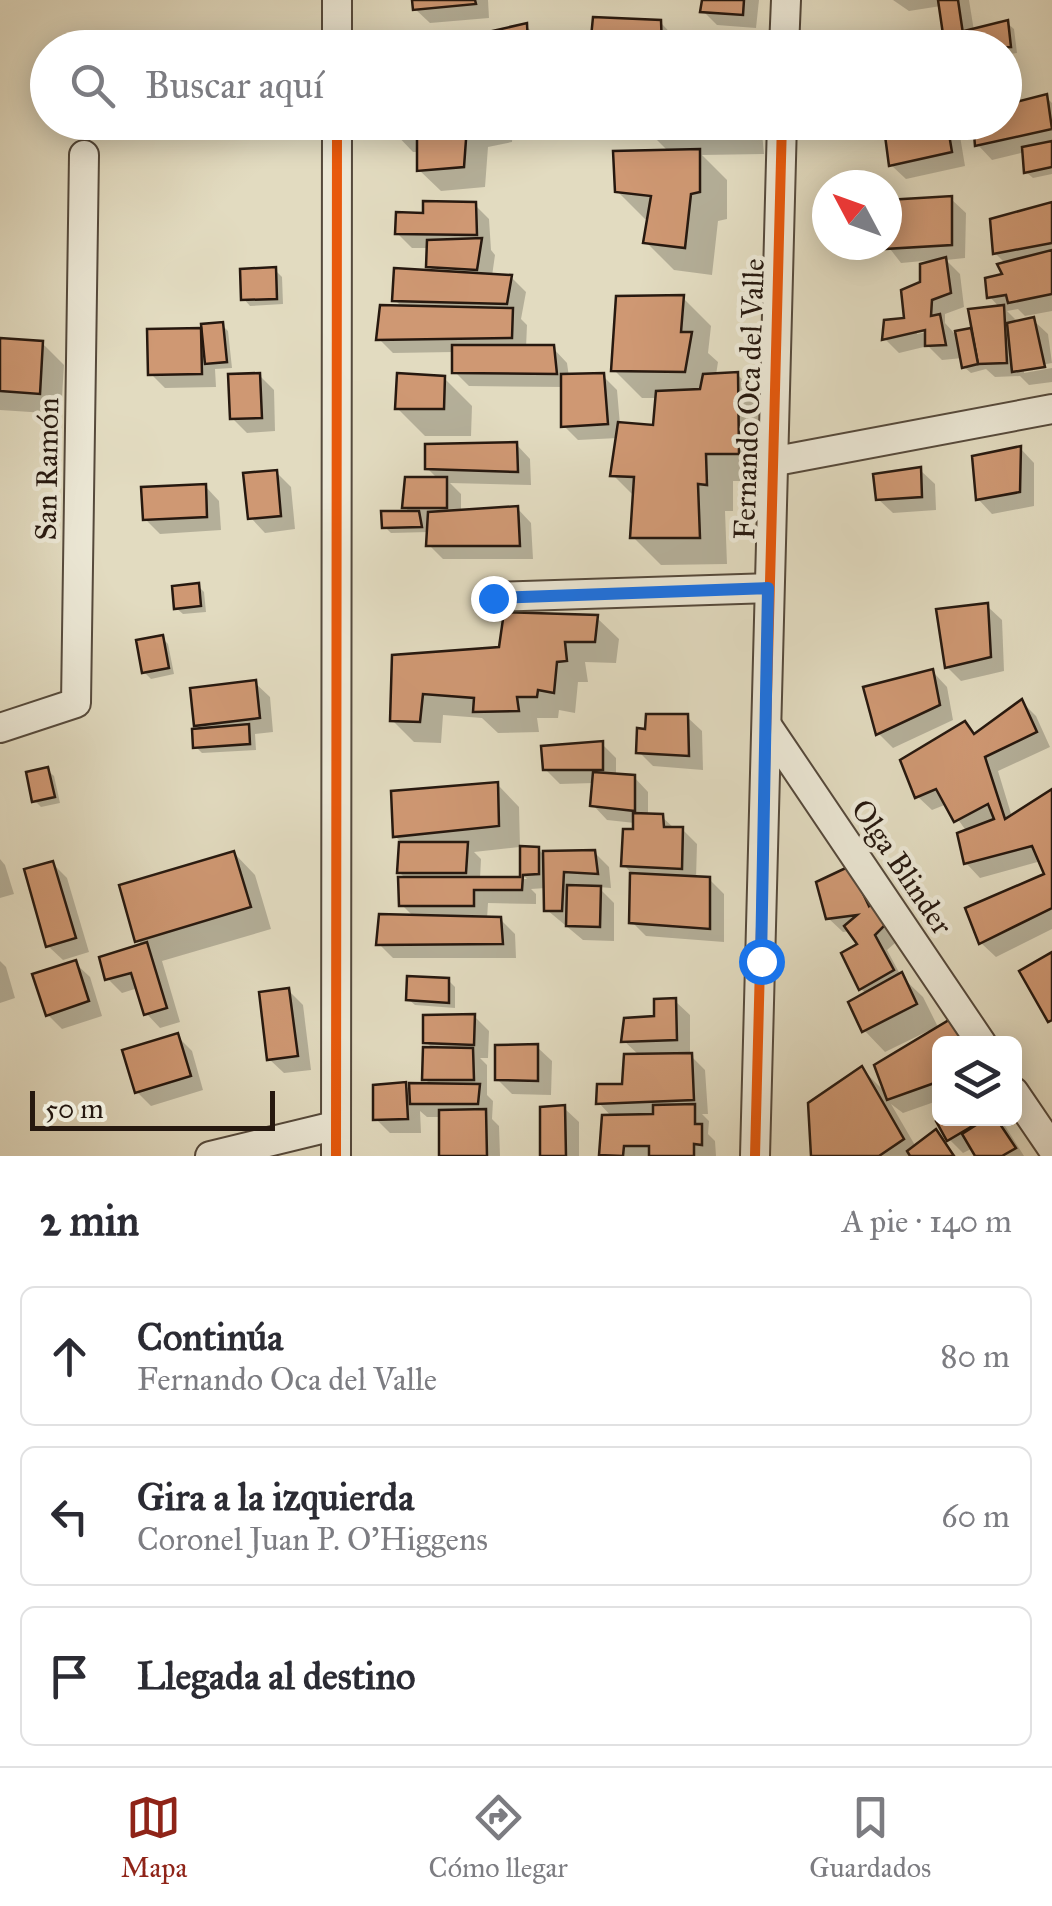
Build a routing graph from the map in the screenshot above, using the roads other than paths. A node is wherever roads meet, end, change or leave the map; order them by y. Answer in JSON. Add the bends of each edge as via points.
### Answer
{"nodes":[{"id":1,"x":337,"y":0,"type":"edge"},
{"id":2,"x":786,"y":0,"type":"edge"},
{"id":3,"x":337,"y":30,"type":"edge"},
{"id":4,"x":785,"y":30,"type":"edge"},
{"id":5,"x":337,"y":140,"type":"edge"},
{"id":6,"x":781,"y":140,"type":"edge"},
{"id":7,"x":84,"y":155,"type":"dead end"},
{"id":8,"x":1052,"y":409,"type":"edge"},
{"id":9,"x":771,"y":462,"type":"junction"},
{"id":10,"x":768,"y":588,"type":"junction"},
{"id":11,"x":493,"y":598,"type":"dead end"},
{"id":12,"x":768,"y":726,"type":"junction"},
{"id":13,"x":0,"y":728,"type":"edge"},
{"id":14,"x":977,"y":1036,"type":"edge"},
{"id":15,"x":1022,"y":1104,"type":"edge"},
{"id":16,"x":334,"y":1126,"type":"junction"},
{"id":17,"x":1052,"y":1148,"type":"edge"},
{"id":18,"x":210,"y":1156,"type":"edge"},
{"id":19,"x":336,"y":1156,"type":"edge"},
{"id":20,"x":755,"y":1156,"type":"edge"}],
"edges":[{"from":1,"to":3,"type":"street"},
{"from":2,"to":4,"type":"street"},
{"from":5,"to":16,"type":"street"},
{"from":6,"to":9,"type":"street","name":"Fernando Oca del Valle"},
{"from":7,"to":13,"type":"street","name":"San Ramón","via":[[76,703]]},
{"from":8,"to":9,"type":"street"},
{"from":9,"to":10,"type":"street","name":"Fernando Oca del Valle"},
{"from":10,"to":11,"type":"street"},
{"from":10,"to":12,"type":"street","name":"Fernando Oca del Valle"},
{"from":12,"to":14,"type":"street","name":"Olga Blinder"},
{"from":12,"to":20,"type":"street","name":"Fernando Oca del Valle"},
{"from":15,"to":17,"type":"street"},
{"from":16,"to":18,"type":"street"},
{"from":16,"to":19,"type":"street"}]}
